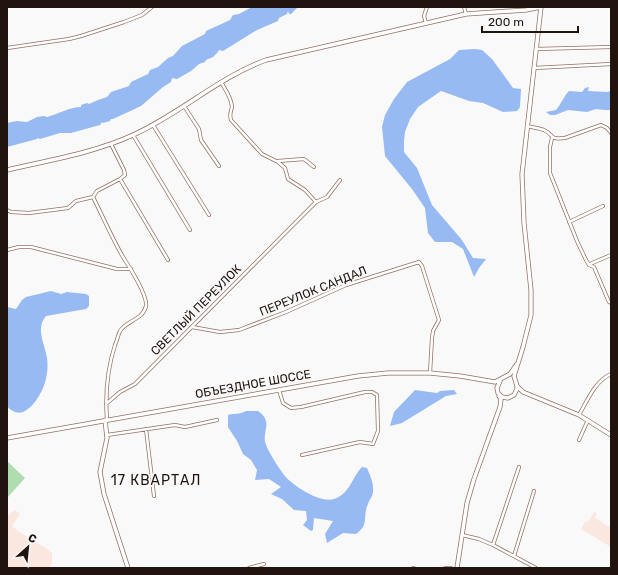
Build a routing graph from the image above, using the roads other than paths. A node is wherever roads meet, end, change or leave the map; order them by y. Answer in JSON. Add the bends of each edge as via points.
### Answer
{"nodes":[{"id":1,"x":152,"y":7,"type":"edge"},
{"id":2,"x":427,"y":7,"type":"edge"},
{"id":3,"x":464,"y":7,"type":"edge"},
{"id":4,"x":541,"y":7,"type":"edge"},
{"id":5,"x":466,"y":14,"type":"junction"},
{"id":6,"x":426,"y":23,"type":"junction"},
{"id":7,"x":611,"y":47,"type":"edge"},
{"id":8,"x":7,"y":48,"type":"edge"},
{"id":9,"x":536,"y":49,"type":"junction"},
{"id":10,"x":611,"y":64,"type":"edge"},
{"id":11,"x":534,"y":68,"type":"junction"},
{"id":12,"x":221,"y":82,"type":"junction"},
{"id":13,"x":183,"y":105,"type":"junction"},
{"id":14,"x":153,"y":125,"type":"junction"},
{"id":15,"x":527,"y":126,"type":"junction"},
{"id":16,"x":611,"y":133,"type":"edge"},
{"id":17,"x":133,"y":135,"type":"junction"},
{"id":18,"x":552,"y":138,"type":"junction"},
{"id":19,"x":111,"y":143,"type":"junction"},
{"id":20,"x":278,"y":162,"type":"junction"},
{"id":21,"x":219,"y":166,"type":"dead end"},
{"id":22,"x":314,"y":167,"type":"dead end"},
{"id":23,"x":7,"y":170,"type":"edge"},
{"id":24,"x":120,"y":180,"type":"junction"},
{"id":25,"x":340,"y":180,"type":"dead end"},
{"id":26,"x":93,"y":198,"type":"junction"},
{"id":27,"x":316,"y":202,"type":"junction"},
{"id":28,"x":603,"y":206,"type":"dead end"},
{"id":29,"x":7,"y":210,"type":"edge"},
{"id":30,"x":209,"y":215,"type":"dead end"},
{"id":31,"x":569,"y":222,"type":"junction"},
{"id":32,"x":190,"y":230,"type":"dead end"},
{"id":33,"x":7,"y":250,"type":"edge"},
{"id":34,"x":611,"y":255,"type":"edge"},
{"id":35,"x":168,"y":260,"type":"dead end"},
{"id":36,"x":589,"y":264,"type":"junction"},
{"id":37,"x":132,"y":269,"type":"junction"},
{"id":38,"x":611,"y":303,"type":"edge"},
{"id":39,"x":192,"y":327,"type":"junction"},
{"id":40,"x":517,"y":364,"type":"junction"},
{"id":41,"x":430,"y":373,"type":"junction"},
{"id":42,"x":611,"y":374,"type":"edge"},
{"id":43,"x":502,"y":379,"type":"junction"},
{"id":44,"x":488,"y":381,"type":"junction"},
{"id":45,"x":515,"y":381,"type":"junction"},
{"id":46,"x":517,"y":386,"type":"junction"},
{"id":47,"x":279,"y":390,"type":"junction"},
{"id":48,"x":498,"y":392,"type":"junction"},
{"id":49,"x":529,"y":395,"type":"junction"},
{"id":50,"x":513,"y":396,"type":"junction"},
{"id":51,"x":106,"y":404,"type":"junction"},
{"id":52,"x":500,"y":407,"type":"junction"},
{"id":53,"x":579,"y":415,"type":"junction"},
{"id":54,"x":106,"y":420,"type":"junction"},
{"id":55,"x":217,"y":420,"type":"dead end"},
{"id":56,"x":588,"y":420,"type":"junction"},
{"id":57,"x":146,"y":429,"type":"junction"},
{"id":58,"x":106,"y":435,"type":"junction"},
{"id":59,"x":611,"y":435,"type":"edge"},
{"id":60,"x":7,"y":438,"type":"edge"},
{"id":61,"x":579,"y":440,"type":"dead end"},
{"id":62,"x":302,"y":455,"type":"dead end"},
{"id":63,"x":519,"y":467,"type":"dead end"},
{"id":64,"x":534,"y":491,"type":"dead end"},
{"id":65,"x":154,"y":496,"type":"dead end"},
{"id":66,"x":461,"y":535,"type":"junction"},
{"id":67,"x":493,"y":545,"type":"junction"},
{"id":68,"x":514,"y":556,"type":"junction"},
{"id":69,"x":264,"y":564,"type":"dead end"},
{"id":70,"x":128,"y":568,"type":"edge"},
{"id":71,"x":249,"y":568,"type":"edge"},
{"id":72,"x":445,"y":568,"type":"edge"},
{"id":73,"x":451,"y":568,"type":"edge"},
{"id":74,"x":457,"y":568,"type":"edge"},
{"id":75,"x":536,"y":568,"type":"edge"}],
"edges":[{"from":1,"to":8,"type":"street","via":[[142,15],[81,36]]},
{"from":2,"to":6,"type":"street","via":[[424,16]]},
{"from":3,"to":5,"type":"street"},
{"from":4,"to":5,"type":"main road"},
{"from":4,"to":9,"type":"main road"},
{"from":5,"to":6,"type":"main road"},
{"from":6,"to":12,"type":"main road","via":[[266,60]]},
{"from":7,"to":9,"type":"street"},
{"from":9,"to":11,"type":"main road"},
{"from":10,"to":11,"type":"street"},
{"from":11,"to":15,"type":"main road"},
{"from":12,"to":13,"type":"main road"},
{"from":12,"to":20,"type":"street","via":[[231,102],[231,120],[262,154]]},
{"from":13,"to":14,"type":"main road"},
{"from":13,"to":21,"type":"street","via":[[199,129],[201,140]]},
{"from":14,"to":17,"type":"main road"},
{"from":14,"to":30,"type":"street"},
{"from":15,"to":18,"type":"street","via":[[546,131]]},
{"from":15,"to":40,"type":"main road","via":[[522,191],[531,302],[529,325]]},
{"from":16,"to":18,"type":"street","via":[[601,125],[565,138]]},
{"from":17,"to":19,"type":"main road"},
{"from":17,"to":32,"type":"street"},
{"from":18,"to":31,"type":"street","via":[[550,173]]},
{"from":19,"to":23,"type":"main road"},
{"from":19,"to":24,"type":"street","via":[[125,172]]},
{"from":20,"to":22,"type":"street","via":[[304,159]]},
{"from":20,"to":27,"type":"street","via":[[285,168],[288,179],[305,190]]},
{"from":24,"to":26,"type":"street","via":[[97,191]]},
{"from":24,"to":35,"type":"street"},
{"from":25,"to":27,"type":"street","name":"СВЕТЛЫЙ ПЕРЕУЛОК","via":[[327,197]]},
{"from":26,"to":29,"type":"street","via":[[76,202],[68,208],[29,213]]},
{"from":26,"to":37,"type":"street"},
{"from":27,"to":39,"type":"street","name":"СВЕТЛЫЙ ПЕРЕУЛОК"},
{"from":28,"to":31,"type":"street"},
{"from":31,"to":36,"type":"street"},
{"from":33,"to":37,"type":"street","via":[[31,247],[117,269]]},
{"from":34,"to":36,"type":"street"},
{"from":36,"to":38,"type":"street","via":[[594,267]]},
{"from":37,"to":51,"type":"street","via":[[146,305],[137,319],[120,331],[108,372]]},
{"from":39,"to":41,"type":"street","name":"ПЕРЕУЛОК САНДАЛ","via":[[220,332],[239,330],[346,285],[419,262],[439,320],[433,331]]},
{"from":39,"to":51,"type":"street","name":"СВЕТЛЫЙ ПЕРЕУЛОК","via":[[135,384]]},
{"from":40,"to":43,"type":"main road","via":[[510,374]]},
{"from":40,"to":45,"type":"main road"},
{"from":41,"to":44,"type":"main road","name":"ОБЪЕЗДНОЕ ШОССЕ"},
{"from":41,"to":47,"type":"main road","name":"ОБЪЕЗДНОЕ ШОССЕ","via":[[358,376]]},
{"from":42,"to":53,"type":"street","via":[[604,377]]},
{"from":43,"to":44,"type":"main road","name":"ОБЪЕЗДНОЕ ШОССЕ"},
{"from":43,"to":45,"type":"main road","via":[[510,378]]},
{"from":43,"to":48,"type":"main road","via":[[497,388]]},
{"from":44,"to":48,"type":"main road"},
{"from":45,"to":46,"type":"main road"},
{"from":46,"to":49,"type":"main road"},
{"from":46,"to":50,"type":"main road"},
{"from":47,"to":54,"type":"main road","name":"ОБЪЕЗДНОЕ ШОССЕ"},
{"from":47,"to":62,"type":"street","via":[[283,403],[292,408],[365,392],[377,395],[378,431],[373,444],[360,442]]},
{"from":48,"to":50,"type":"main road","via":[[505,398]]},
{"from":48,"to":52,"type":"main road","via":[[501,399]]},
{"from":49,"to":50,"type":"main road"},
{"from":49,"to":53,"type":"main road"},
{"from":50,"to":52,"type":"main road","via":[[505,400]]},
{"from":51,"to":54,"type":"street"},
{"from":52,"to":66,"type":"main road","via":[[469,494]]},
{"from":53,"to":56,"type":"main road"},
{"from":54,"to":58,"type":"main road"},
{"from":54,"to":60,"type":"main road","name":"ОБЪЕЗДНОЕ ШОССЕ"},
{"from":55,"to":57,"type":"street","via":[[185,427],[175,425]]},
{"from":56,"to":59,"type":"main road"},
{"from":56,"to":61,"type":"street"},
{"from":57,"to":58,"type":"street"},
{"from":57,"to":65,"type":"street"},
{"from":58,"to":70,"type":"main road","via":[[100,472],[104,494]]},
{"from":63,"to":67,"type":"street"},
{"from":64,"to":68,"type":"street"},
{"from":66,"to":67,"type":"street"},
{"from":66,"to":74,"type":"main road"},
{"from":67,"to":68,"type":"street"},
{"from":68,"to":75,"type":"street"},
{"from":69,"to":71,"type":"street"},
{"from":72,"to":73,"type":"street"}]}
